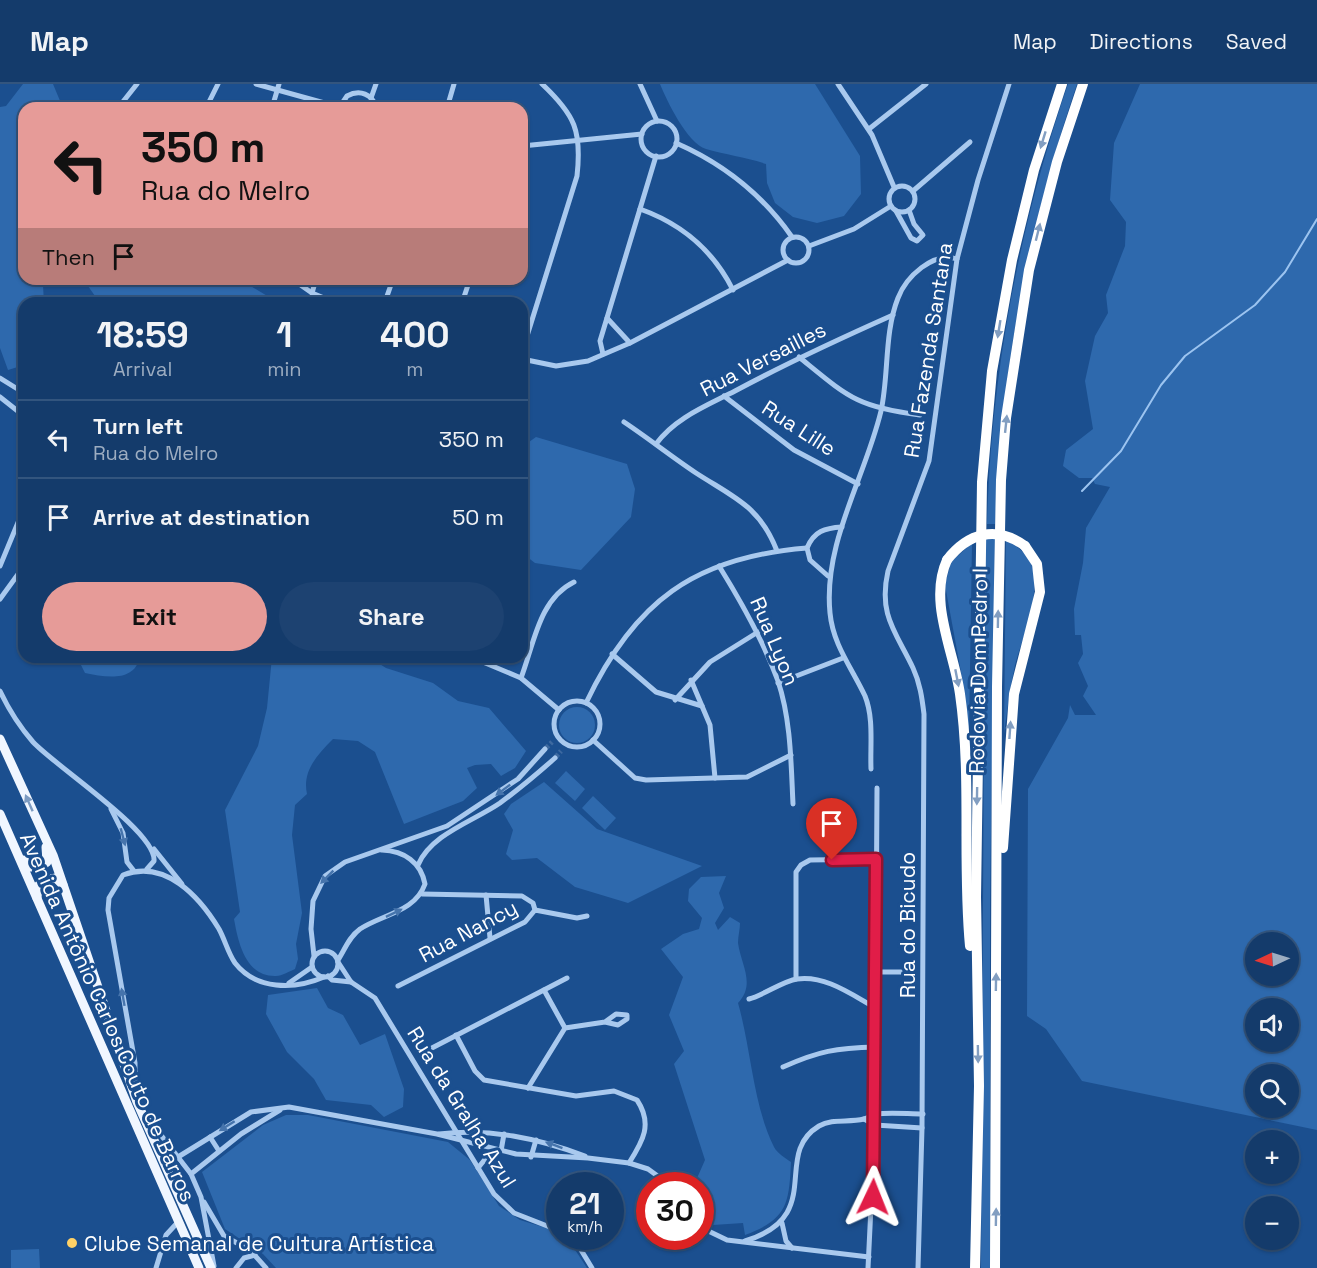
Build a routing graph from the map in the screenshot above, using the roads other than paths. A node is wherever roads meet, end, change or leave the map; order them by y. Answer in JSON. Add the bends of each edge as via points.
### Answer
{"nodes":[{"id":1,"x":137,"y":84,"type":"edge"},
{"id":2,"x":218,"y":84,"type":"edge"},
{"id":3,"x":256,"y":84,"type":"edge"},
{"id":4,"x":376,"y":84,"type":"edge"},
{"id":5,"x":454,"y":84,"type":"edge"},
{"id":6,"x":542,"y":84,"type":"edge"},
{"id":7,"x":640,"y":84,"type":"edge"},
{"id":8,"x":838,"y":84,"type":"edge"},
{"id":9,"x":926,"y":84,"type":"edge"},
{"id":10,"x":1009,"y":84,"type":"edge"},
{"id":11,"x":1062,"y":84,"type":"edge"},
{"id":12,"x":1083,"y":84,"type":"edge"},
{"id":13,"x":276,"y":86,"type":"edge"},
{"id":14,"x":372,"y":98,"type":"junction"},
{"id":15,"x":123,"y":102,"type":"edge"},
{"id":16,"x":209,"y":102,"type":"edge"},
{"id":17,"x":273,"y":102,"type":"edge"},
{"id":18,"x":324,"y":102,"type":"edge"},
{"id":19,"x":342,"y":102,"type":"edge"},
{"id":20,"x":374,"y":102,"type":"edge"},
{"id":21,"x":449,"y":102,"type":"edge"},
{"id":22,"x":657,"y":121,"type":"junction"},
{"id":23,"x":869,"y":129,"type":"junction"},
{"id":24,"x":642,"y":134,"type":"junction"},
{"id":25,"x":580,"y":140,"type":"junction"},
{"id":26,"x":970,"y":142,"type":"dead end"},
{"id":27,"x":676,"y":143,"type":"junction"},
{"id":28,"x":528,"y":145,"type":"edge"},
{"id":29,"x":656,"y":156,"type":"junction"},
{"id":30,"x":894,"y":187,"type":"junction"},
{"id":31,"x":913,"y":191,"type":"junction"},
{"id":32,"x":891,"y":206,"type":"junction"},
{"id":33,"x":640,"y":209,"type":"junction"},
{"id":34,"x":909,"y":210,"type":"junction"},
{"id":35,"x":897,"y":211,"type":"junction"},
{"id":36,"x":792,"y":237,"type":"junction"},
{"id":37,"x":809,"y":246,"type":"junction"},
{"id":38,"x":957,"y":258,"type":"junction"},
{"id":39,"x":788,"y":260,"type":"junction"},
{"id":40,"x":301,"y":285,"type":"edge"},
{"id":41,"x":314,"y":285,"type":"edge"},
{"id":42,"x":733,"y":290,"type":"junction"},
{"id":43,"x":312,"y":293,"type":"junction"},
{"id":44,"x":322,"y":297,"type":"edge"},
{"id":45,"x":893,"y":315,"type":"junction"},
{"id":46,"x":607,"y":318,"type":"junction"},
{"id":47,"x":528,"y":333,"type":"edge"},
{"id":48,"x":630,"y":343,"type":"junction"},
{"id":49,"x":603,"y":354,"type":"junction"},
{"id":50,"x":799,"y":357,"type":"junction"},
{"id":51,"x":528,"y":361,"type":"edge"},
{"id":52,"x":0,"y":378,"type":"edge"},
{"id":53,"x":18,"y":389,"type":"edge"},
{"id":54,"x":724,"y":396,"type":"junction"},
{"id":55,"x":0,"y":397,"type":"edge"},
{"id":56,"x":881,"y":410,"type":"junction"},
{"id":57,"x":18,"y":411,"type":"edge"},
{"id":58,"x":920,"y":415,"type":"dead end"},
{"id":59,"x":624,"y":422,"type":"dead end"},
{"id":60,"x":656,"y":444,"type":"junction"},
{"id":61,"x":858,"y":484,"type":"junction"},
{"id":62,"x":18,"y":524,"type":"edge"},
{"id":63,"x":842,"y":527,"type":"junction"},
{"id":64,"x":807,"y":548,"type":"junction"},
{"id":65,"x":777,"y":551,"type":"junction"},
{"id":66,"x":0,"y":566,"type":"edge"},
{"id":67,"x":720,"y":566,"type":"junction"},
{"id":68,"x":18,"y":574,"type":"edge"},
{"id":69,"x":828,"y":576,"type":"junction"},
{"id":70,"x":574,"y":582,"type":"dead end"},
{"id":71,"x":884,"y":589,"type":"joint"},
{"id":72,"x":0,"y":599,"type":"edge"},
{"id":73,"x":758,"y":632,"type":"junction"},
{"id":74,"x":612,"y":654,"type":"junction"},
{"id":75,"x":528,"y":658,"type":"edge"},
{"id":76,"x":843,"y":658,"type":"junction"},
{"id":77,"x":485,"y":663,"type":"edge"},
{"id":78,"x":526,"y":663,"type":"edge"},
{"id":79,"x":521,"y":678,"type":"junction"},
{"id":80,"x":692,"y":681,"type":"junction"},
{"id":81,"x":778,"y":683,"type":"junction"},
{"id":82,"x":0,"y":691,"type":"edge"},
{"id":83,"x":675,"y":700,"type":"junction"},
{"id":84,"x":586,"y":703,"type":"junction"},
{"id":85,"x":702,"y":706,"type":"junction"},
{"id":86,"x":559,"y":710,"type":"junction"},
{"id":87,"x":557,"y":736,"type":"junction"},
{"id":88,"x":0,"y":739,"type":"edge"},
{"id":89,"x":594,"y":740,"type":"junction"},
{"id":90,"x":552,"y":742,"type":"tunnel mouth"},
{"id":91,"x":568,"y":745,"type":"junction"},
{"id":92,"x":545,"y":749,"type":"tunnel mouth"},
{"id":93,"x":561,"y":751,"type":"tunnel mouth"},
{"id":94,"x":791,"y":755,"type":"junction"},
{"id":95,"x":555,"y":758,"type":"tunnel mouth"},
{"id":96,"x":871,"y":769,"type":"dead end"},
{"id":97,"x":715,"y":778,"type":"junction"},
{"id":98,"x":877,"y":788,"type":"dead end"},
{"id":99,"x":108,"y":804,"type":"junction"},
{"id":100,"x":793,"y":804,"type":"dead end"},
{"id":101,"x":0,"y":814,"type":"edge"},
{"id":102,"x":43,"y":833,"type":"junction"},
{"id":103,"x":150,"y":845,"type":"junction"},
{"id":104,"x":15,"y":848,"type":"junction"},
{"id":105,"x":378,"y":850,"type":"junction"},
{"id":106,"x":876,"y":859,"type":"junction"},
{"id":107,"x":418,"y":865,"type":"junction"},
{"id":108,"x":147,"y":870,"type":"junction"},
{"id":109,"x":134,"y":871,"type":"junction"},
{"id":110,"x":63,"y":885,"type":"junction"},
{"id":111,"x":185,"y":887,"type":"junction"},
{"id":112,"x":422,"y":894,"type":"junction"},
{"id":113,"x":486,"y":895,"type":"junction"},
{"id":114,"x":37,"y":898,"type":"junction"},
{"id":115,"x":535,"y":910,"type":"junction"},
{"id":116,"x":587,"y":916,"type":"dead end"},
{"id":117,"x":490,"y":938,"type":"junction"},
{"id":118,"x":314,"y":956,"type":"junction"},
{"id":119,"x":997,"y":956,"type":"junction"},
{"id":120,"x":338,"y":961,"type":"junction"},
{"id":121,"x":312,"y":967,"type":"junction"},
{"id":122,"x":877,"y":972,"type":"junction"},
{"id":123,"x":908,"y":972,"type":"dead end"},
{"id":124,"x":326,"y":977,"type":"junction"},
{"id":125,"x":567,"y":978,"type":"dead end"},
{"id":126,"x":796,"y":979,"type":"junction"},
{"id":127,"x":351,"y":982,"type":"junction"},
{"id":128,"x":285,"y":985,"type":"junction"},
{"id":129,"x":398,"y":986,"type":"dead end"},
{"id":130,"x":544,"y":990,"type":"junction"},
{"id":131,"x":749,"y":999,"type":"dead end"},
{"id":132,"x":876,"y":1008,"type":"junction"},
{"id":133,"x":978,"y":1017,"type":"junction"},
{"id":134,"x":605,"y":1022,"type":"dead end"},
{"id":135,"x":565,"y":1028,"type":"junction"},
{"id":136,"x":456,"y":1035,"type":"junction"},
{"id":137,"x":876,"y":1047,"type":"junction"},
{"id":138,"x":430,"y":1048,"type":"dead end"},
{"id":139,"x":783,"y":1066,"type":"dead end"},
{"id":140,"x":528,"y":1088,"type":"junction"},
{"id":141,"x":137,"y":1101,"type":"junction"},
{"id":142,"x":281,"y":1109,"type":"junction"},
{"id":143,"x":875,"y":1114,"type":"junction"},
{"id":144,"x":923,"y":1114,"type":"junction"},
{"id":145,"x":864,"y":1119,"type":"junction"},
{"id":146,"x":875,"y":1125,"type":"junction"},
{"id":147,"x":922,"y":1128,"type":"junction"},
{"id":148,"x":456,"y":1132,"type":"junction"},
{"id":149,"x":437,"y":1134,"type":"junction"},
{"id":150,"x":504,"y":1134,"type":"junction"},
{"id":151,"x":210,"y":1137,"type":"junction"},
{"id":152,"x":536,"y":1140,"type":"junction"},
{"id":153,"x":461,"y":1141,"type":"junction"},
{"id":154,"x":219,"y":1151,"type":"junction"},
{"id":155,"x":501,"y":1151,"type":"junction"},
{"id":156,"x":531,"y":1156,"type":"junction"},
{"id":157,"x":178,"y":1157,"type":"junction"},
{"id":158,"x":588,"y":1158,"type":"junction"},
{"id":159,"x":629,"y":1163,"type":"junction"},
{"id":160,"x":478,"y":1168,"type":"junction"},
{"id":161,"x":652,"y":1172,"type":"edge"},
{"id":162,"x":191,"y":1174,"type":"junction"},
{"id":163,"x":201,"y":1197,"type":"junction"},
{"id":164,"x":178,"y":1222,"type":"junction"},
{"id":165,"x":782,"y":1223,"type":"junction"},
{"id":166,"x":546,"y":1226,"type":"edge"},
{"id":167,"x":714,"y":1234,"type":"edge"},
{"id":168,"x":746,"y":1241,"type":"junction"},
{"id":169,"x":792,"y":1248,"type":"junction"},
{"id":170,"x":582,"y":1250,"type":"edge"},
{"id":171,"x":255,"y":1256,"type":"junction"},
{"id":172,"x":869,"y":1257,"type":"junction"},
{"id":173,"x":156,"y":1268,"type":"edge"},
{"id":174,"x":199,"y":1268,"type":"edge"},
{"id":175,"x":212,"y":1268,"type":"edge"},
{"id":176,"x":236,"y":1268,"type":"edge"},
{"id":177,"x":266,"y":1268,"type":"edge"},
{"id":178,"x":592,"y":1268,"type":"edge"},
{"id":179,"x":868,"y":1268,"type":"edge"},
{"id":180,"x":918,"y":1268,"type":"edge"},
{"id":181,"x":975,"y":1268,"type":"edge"},
{"id":182,"x":995,"y":1268,"type":"edge"}],
"edges":[{"from":1,"to":15,"type":"street"},
{"from":2,"to":16,"type":"street"},
{"from":3,"to":13,"type":"street"},
{"from":4,"to":14,"type":"street"},
{"from":5,"to":21,"type":"street"},
{"from":6,"to":25,"type":"street","via":[[570,117]]},
{"from":7,"to":22,"type":"street"},
{"from":8,"to":23,"type":"street"},
{"from":9,"to":23,"type":"street"},
{"from":10,"to":38,"type":"street","name":"Rua Fazenda Santana"},
{"from":11,"to":133,"type":"highway","name":"Rodovia Dom Pedro I","one_way":true,"via":[[1034,170],[1012,260],[984,443],[976,897]]},
{"from":119,"to":12,"type":"highway","name":"Rodovia Dom Pedro I","one_way":true,"via":[[999,545],[1006,418],[1029,270],[1057,162]]},
{"from":13,"to":17,"type":"street"},
{"from":13,"to":18,"type":"street"},
{"from":14,"to":19,"type":"street","via":[[356,89]]},
{"from":14,"to":20,"type":"street"},
{"from":22,"to":24,"type":"street"},
{"from":22,"to":27,"type":"street","via":[[672,127]]},
{"from":23,"to":30,"type":"street"},
{"from":24,"to":25,"type":"street"},
{"from":24,"to":29,"type":"street","via":[[645,150]]},
{"from":25,"to":28,"type":"street"},
{"from":25,"to":47,"type":"street","via":[[577,176]]},
{"from":26,"to":31,"type":"street"},
{"from":27,"to":29,"type":"street","via":[[669,153]]},
{"from":27,"to":36,"type":"street","via":[[739,179]]},
{"from":29,"to":33,"type":"street"},
{"from":30,"to":31,"type":"street","via":[[904,185]]},
{"from":30,"to":32,"type":"street","via":[[889,196]]},
{"from":31,"to":34,"type":"street","via":[[915,201]]},
{"from":32,"to":35,"type":"street"},
{"from":32,"to":37,"type":"street","via":[[854,229]]},
{"from":33,"to":42,"type":"street","via":[[693,238],[716,262]]},
{"from":33,"to":46,"type":"street"},
{"from":34,"to":35,"type":"street"},
{"from":34,"to":35,"type":"street","via":[[923,235],[917,241],[911,238]]},
{"from":36,"to":37,"type":"street","via":[[802,238]]},
{"from":36,"to":39,"type":"street","via":[[783,247]]},
{"from":37,"to":39,"type":"street","via":[[804,261]]},
{"from":38,"to":45,"type":"street","via":[[931,261],[909,281],[898,297]]},
{"from":38,"to":71,"type":"street","name":"Rua Fazenda Santana","via":[[929,461]]},
{"from":39,"to":42,"type":"street"},
{"from":40,"to":43,"type":"street"},
{"from":41,"to":43,"type":"street"},
{"from":42,"to":48,"type":"street"},
{"from":43,"to":44,"type":"street"},
{"from":45,"to":50,"type":"street","name":"Rua Versailles"},
{"from":45,"to":56,"type":"street"},
{"from":46,"to":48,"type":"street"},
{"from":46,"to":49,"type":"street","via":[[600,340]]},
{"from":48,"to":49,"type":"street"},
{"from":49,"to":51,"type":"street","via":[[564,366]]},
{"from":50,"to":54,"type":"street","name":"Rua Versailles"},
{"from":50,"to":56,"type":"street","via":[[844,394]]},
{"from":52,"to":53,"type":"street"},
{"from":54,"to":60,"type":"street","name":"Rua Versailles","via":[[678,422]]},
{"from":54,"to":61,"type":"street","name":"Rua Lille","via":[[794,450]]},
{"from":55,"to":57,"type":"street"},
{"from":56,"to":58,"type":"street"},
{"from":56,"to":61,"type":"street"},
{"from":59,"to":60,"type":"street"},
{"from":60,"to":65,"type":"street","via":[[743,500],[770,532]]},
{"from":61,"to":63,"type":"street"},
{"from":62,"to":66,"type":"street"},
{"from":63,"to":64,"type":"street","via":[[817,533]]},
{"from":63,"to":69,"type":"street"},
{"from":64,"to":65,"type":"street"},
{"from":64,"to":69,"type":"street","via":[[810,560]]},
{"from":65,"to":67,"type":"street"},
{"from":67,"to":73,"type":"street","name":"Rua Lyon"},
{"from":67,"to":74,"type":"street","via":[[681,584],[644,612]]},
{"from":68,"to":72,"type":"street"},
{"from":69,"to":76,"type":"street","via":[[830,615]]},
{"from":70,"to":75,"type":"street","via":[[563,588],[542,617]]},
{"from":71,"to":144,"type":"street","name":"Rua do Bicudo","via":[[885,610],[917,678],[924,714]]},
{"from":73,"to":80,"type":"street","via":[[710,662]]},
{"from":73,"to":81,"type":"street","name":"Rua Lyon"},
{"from":74,"to":83,"type":"street","via":[[656,692]]},
{"from":74,"to":84,"type":"street"},
{"from":76,"to":81,"type":"street"},
{"from":76,"to":96,"type":"street","via":[[870,713]]},
{"from":77,"to":79,"type":"street"},
{"from":78,"to":79,"type":"street"},
{"from":79,"to":86,"type":"street"},
{"from":80,"to":83,"type":"street"},
{"from":80,"to":85,"type":"street"},
{"from":81,"to":94,"type":"street","name":"Rua Lyon"},
{"from":82,"to":99,"type":"street","via":[[34,743]]},
{"from":83,"to":85,"type":"street"},
{"from":84,"to":86,"type":"street","via":[[572,702]]},
{"from":84,"to":89,"type":"street","via":[[599,720]]},
{"from":85,"to":97,"type":"street","via":[[710,725]]},
{"from":86,"to":87,"type":"street","via":[[554,722]]},
{"from":87,"to":90,"type":"street"},
{"from":87,"to":91,"type":"street"},
{"from":102,"to":88,"type":"main road","name":"Avenida Antônio Carlos Couto de Barros","one_way":true},
{"from":89,"to":91,"type":"street","via":[[579,747]]},
{"from":89,"to":97,"type":"street","via":[[635,778]]},
{"from":91,"to":93,"type":"street"},
{"from":92,"to":105,"type":"street","one_way":true,"via":[[518,779],[447,826]]},
{"from":94,"to":97,"type":"street","via":[[747,777]]},
{"from":94,"to":100,"type":"street","name":"Rua Lyon"},
{"from":95,"to":107,"type":"street","via":[[498,805],[436,842]]},
{"from":98,"to":106,"type":"street"},
{"from":99,"to":103,"type":"street"},
{"from":99,"to":109,"type":"street","one_way":true,"via":[[123,833],[127,862]]},
{"from":101,"to":104,"type":"main road","name":"Avenida Antônio Carlos Couto de Barros"},
{"from":102,"to":104,"type":"main road","via":[[48,858],[40,867],[30,867]]},
{"from":102,"to":110,"type":"main road","name":"Avenida Antônio Carlos Couto de Barros"},
{"from":103,"to":108,"type":"street","via":[[153,861]]},
{"from":103,"to":111,"type":"street"},
{"from":104,"to":114,"type":"main road","name":"Avenida Antônio Carlos Couto de Barros"},
{"from":105,"to":107,"type":"street","via":[[403,854]]},
{"from":105,"to":118,"type":"street","one_way":true,"via":[[345,862],[325,876],[312,911]]},
{"from":106,"to":122,"type":"street"},
{"from":106,"to":126,"type":"street","via":[[810,860],[796,872]]},
{"from":107,"to":112,"type":"street","via":[[425,884]]},
{"from":108,"to":109,"type":"street"},
{"from":108,"to":111,"type":"street"},
{"from":141,"to":109,"type":"street","one_way":true,"via":[[135,1063],[108,910],[118,881]]},
{"from":110,"to":114,"type":"main road","via":[[56,879],[44,879],[38,886]]},
{"from":110,"to":141,"type":"main road","name":"Avenida Antônio Carlos Couto de Barros"},
{"from":111,"to":128,"type":"street","via":[[220,930],[234,961],[245,974],[270,986]]},
{"from":112,"to":113,"type":"street"},
{"from":120,"to":112,"type":"street","one_way":true,"via":[[348,940],[361,929],[411,905]]},
{"from":113,"to":115,"type":"street","via":[[522,896],[533,903]]},
{"from":113,"to":117,"type":"street"},
{"from":114,"to":164,"type":"main road","name":"Avenida Antônio Carlos Couto de Barros"},
{"from":115,"to":116,"type":"street","name":"Rua Nancy","via":[[577,918]]},
{"from":115,"to":117,"type":"street","name":"Rua Nancy","via":[[525,922]]},
{"from":117,"to":129,"type":"street","name":"Rua Nancy"},
{"from":118,"to":120,"type":"street","via":[[331,951]]},
{"from":118,"to":121,"type":"street"},
{"from":119,"to":133,"type":"highway","one_way":true,"bridge":true,"via":[[1011,714],[1040,592],[1036,564],[1025,546],[1003,534],[982,534],[962,543],[947,560],[939,595],[963,719],[969,932]]},
{"from":182,"to":119,"type":"highway","name":"Rodovia Dom Pedro I","one_way":true},
{"from":120,"to":124,"type":"street","via":[[336,971]]},
{"from":120,"to":127,"type":"street","name":"Rua da Gralha Azul"},
{"from":121,"to":124,"type":"street","via":[[316,974]]},
{"from":121,"to":128,"type":"street"},
{"from":122,"to":123,"type":"street"},
{"from":122,"to":132,"type":"street"},
{"from":124,"to":127,"type":"street","name":"Rua da Gralha Azul"},
{"from":124,"to":128,"type":"street"},
{"from":125,"to":130,"type":"street"},
{"from":126,"to":131,"type":"street"},
{"from":126,"to":132,"type":"street","via":[[829,982]]},
{"from":127,"to":148,"type":"street","name":"Rua da Gralha Azul","via":[[375,998]]},
{"from":130,"to":135,"type":"street"},
{"from":130,"to":136,"type":"street"},
{"from":132,"to":137,"type":"street"},
{"from":133,"to":181,"type":"highway","name":"Rodovia Dom Pedro I","one_way":true},
{"from":134,"to":135,"type":"street"},
{"from":135,"to":140,"type":"street"},
{"from":136,"to":138,"type":"street"},
{"from":136,"to":140,"type":"street","via":[[484,1080]]},
{"from":137,"to":139,"type":"street","via":[[824,1050]]},
{"from":137,"to":143,"type":"street"},
{"from":140,"to":159,"type":"street","via":[[576,1096],[614,1091],[637,1100],[647,1120],[646,1132]]},
{"from":141,"to":157,"type":"street"},
{"from":141,"to":175,"type":"main road","name":"Avenida Antônio Carlos Couto de Barros"},
{"from":142,"to":149,"type":"street","via":[[297,1108]]},
{"from":142,"to":151,"type":"street","one_way":true,"via":[[251,1112]]},
{"from":142,"to":154,"type":"street"},
{"from":143,"to":144,"type":"street"},
{"from":143,"to":145,"type":"street"},
{"from":143,"to":146,"type":"street"},
{"from":144,"to":147,"type":"street","name":"Rua do Bicudo"},
{"from":145,"to":146,"type":"street"},
{"from":145,"to":165,"type":"street","via":[[828,1122],[808,1135],[800,1147],[793,1197]]},
{"from":146,"to":147,"type":"street"},
{"from":146,"to":172,"type":"street"},
{"from":147,"to":180,"type":"street","name":"Rua do Bicudo"},
{"from":148,"to":149,"type":"street"},
{"from":148,"to":150,"type":"street"},
{"from":148,"to":153,"type":"street","name":"Rua da Gralha Azul"},
{"from":149,"to":153,"type":"street"},
{"from":150,"to":152,"type":"street"},
{"from":150,"to":155,"type":"street"},
{"from":151,"to":154,"type":"street"},
{"from":151,"to":157,"type":"street"},
{"from":152,"to":156,"type":"street"},
{"from":158,"to":152,"type":"street","one_way":true},
{"from":153,"to":155,"type":"street"},
{"from":153,"to":160,"type":"street","name":"Rua da Gralha Azul"},
{"from":154,"to":162,"type":"street"},
{"from":155,"to":156,"type":"street"},
{"from":155,"to":160,"type":"street","via":[[486,1158]]},
{"from":156,"to":158,"type":"street"},
{"from":157,"to":162,"type":"street"},
{"from":158,"to":159,"type":"street"},
{"from":159,"to":161,"type":"street"},
{"from":160,"to":166,"type":"street","name":"Rua da Gralha Azul","via":[[504,1205]]},
{"from":162,"to":163,"type":"street"},
{"from":163,"to":171,"type":"street","via":[[224,1236]]},
{"from":163,"to":175,"type":"street"},
{"from":164,"to":173,"type":"street","via":[[166,1235]]},
{"from":164,"to":174,"type":"main road","name":"Avenida Antônio Carlos Couto de Barros"},
{"from":165,"to":168,"type":"street"},
{"from":165,"to":169,"type":"street"},
{"from":167,"to":168,"type":"street","via":[[727,1240]]},
{"from":168,"to":169,"type":"street"},
{"from":169,"to":172,"type":"street"},
{"from":170,"to":178,"type":"street"},
{"from":171,"to":176,"type":"street","via":[[244,1258]]},
{"from":171,"to":177,"type":"street"},
{"from":172,"to":179,"type":"street"}]}
